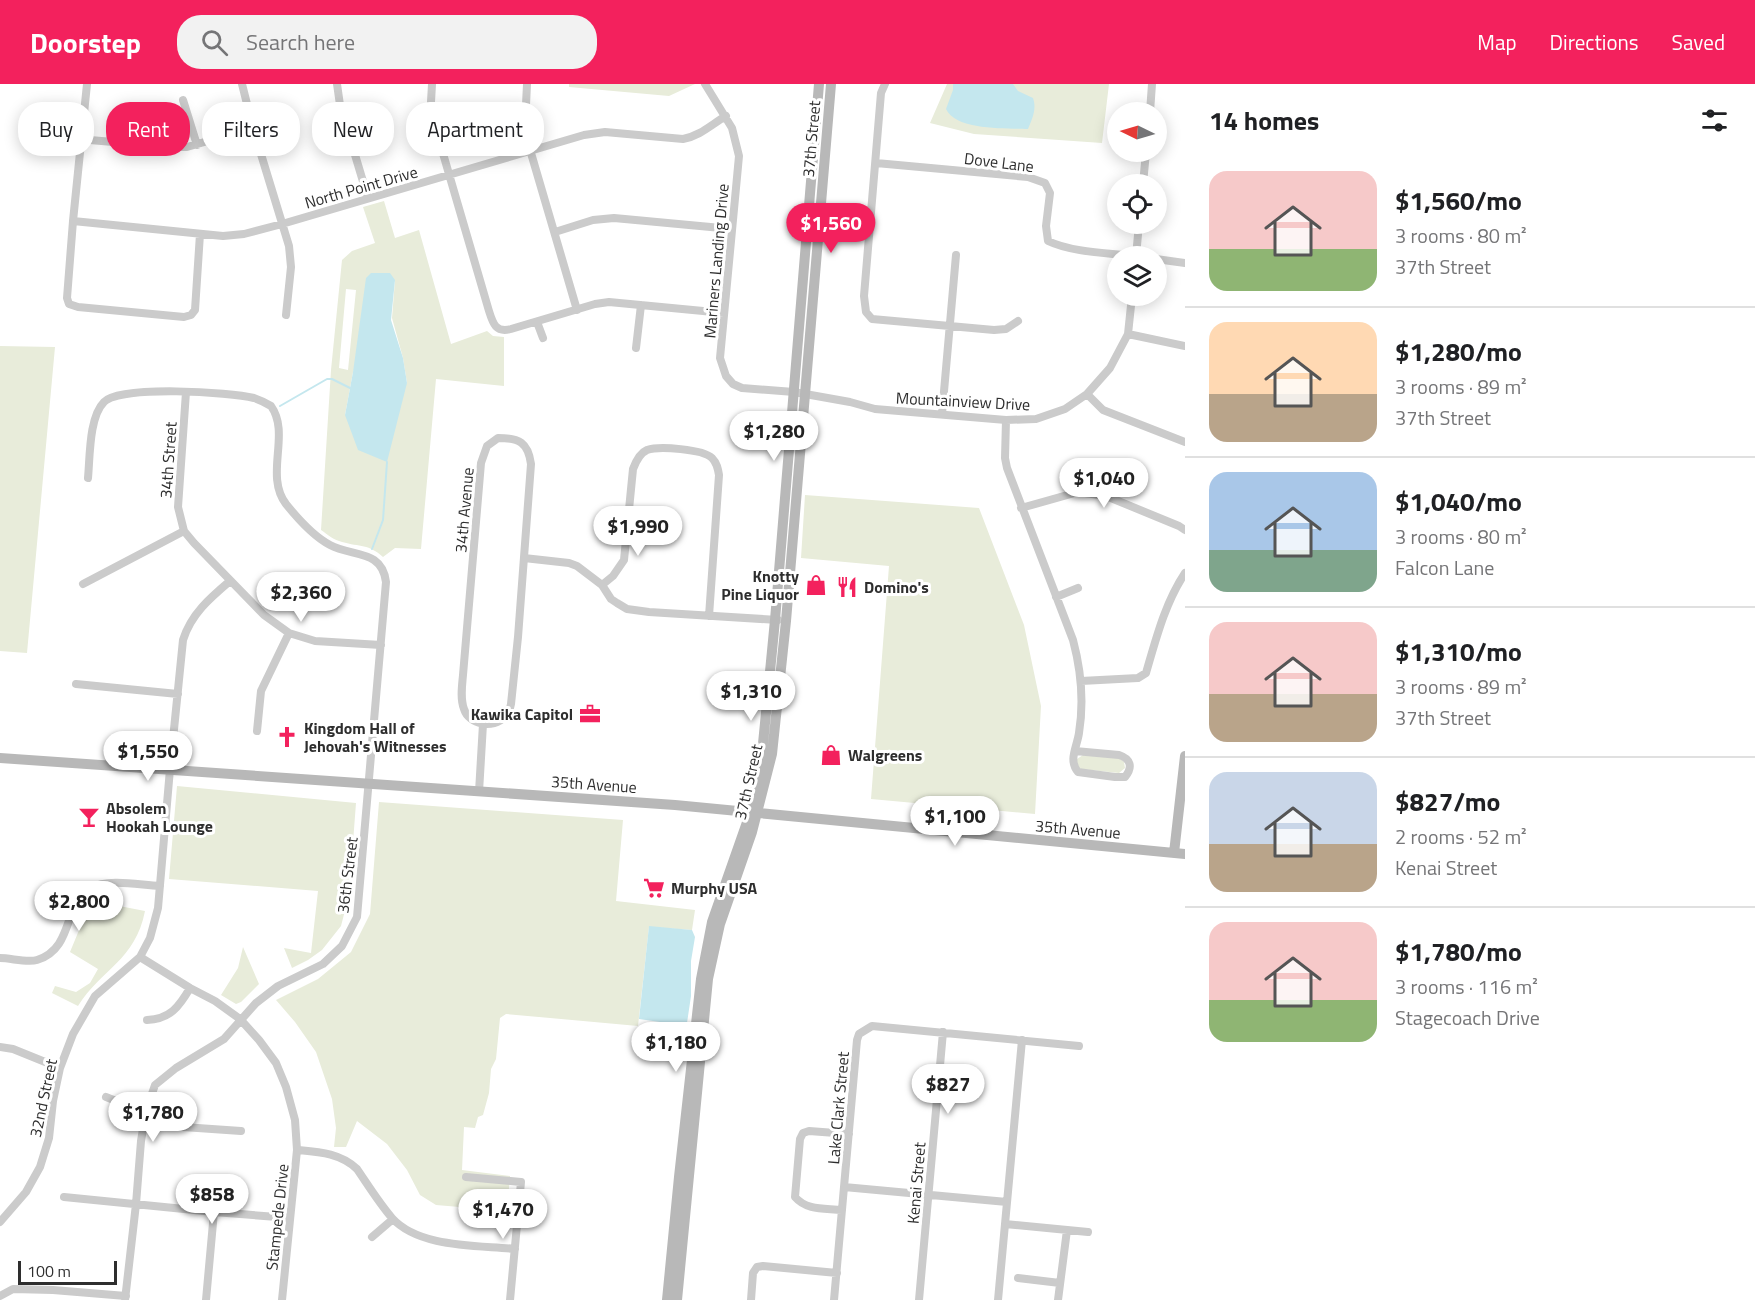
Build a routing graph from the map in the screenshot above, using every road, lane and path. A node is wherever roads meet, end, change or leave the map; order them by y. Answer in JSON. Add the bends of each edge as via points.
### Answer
{"nodes":[{"id":1,"x":87,"y":84,"type":"edge"},
{"id":2,"x":242,"y":84,"type":"edge"},
{"id":3,"x":337,"y":84,"type":"edge"},
{"id":4,"x":432,"y":84,"type":"edge"},
{"id":5,"x":527,"y":84,"type":"edge"},
{"id":6,"x":705,"y":84,"type":"edge"},
{"id":7,"x":819,"y":84,"type":"edge"},
{"id":8,"x":831,"y":84,"type":"edge"},
{"id":9,"x":885,"y":84,"type":"edge"},
{"id":10,"x":1152,"y":84,"type":"edge"},
{"id":11,"x":183,"y":100,"type":"dead end"},
{"id":12,"x":85,"y":102,"type":"edge"},
{"id":13,"x":246,"y":102,"type":"edge"},
{"id":14,"x":526,"y":102,"type":"edge"},
{"id":15,"x":1150,"y":102,"type":"edge"},
{"id":16,"x":726,"y":116,"type":"junction"},
{"id":17,"x":94,"y":140,"type":"edge"},
{"id":18,"x":202,"y":143,"type":"edge"},
{"id":19,"x":197,"y":145,"type":"junction"},
{"id":20,"x":544,"y":147,"type":"edge"},
{"id":21,"x":79,"y":156,"type":"edge"},
{"id":22,"x":261,"y":156,"type":"edge"},
{"id":23,"x":513,"y":156,"type":"edge"},
{"id":24,"x":532,"y":156,"type":"edge"},
{"id":25,"x":876,"y":163,"type":"junction"},
{"id":26,"x":449,"y":175,"type":"junction"},
{"id":27,"x":368,"y":198,"type":"junction"},
{"id":28,"x":73,"y":221,"type":"junction"},
{"id":29,"x":282,"y":224,"type":"junction"},
{"id":30,"x":732,"y":229,"type":"junction"},
{"id":31,"x":555,"y":232,"type":"junction"},
{"id":32,"x":200,"y":234,"type":"junction"},
{"id":33,"x":1107,"y":253,"type":"edge"},
{"id":34,"x":956,"y":255,"type":"dead end"},
{"id":35,"x":1167,"y":261,"type":"edge"},
{"id":36,"x":1185,"y":263,"type":"edge"},
{"id":37,"x":641,"y":304,"type":"junction"},
{"id":38,"x":1131,"y":306,"type":"edge"},
{"id":39,"x":577,"y":310,"type":"junction"},
{"id":40,"x":724,"y":313,"type":"junction"},
{"id":41,"x":286,"y":315,"type":"dead end"},
{"id":42,"x":1018,"y":321,"type":"dead end"},
{"id":43,"x":537,"y":322,"type":"junction"},
{"id":44,"x":950,"y":326,"type":"junction"},
{"id":45,"x":1128,"y":334,"type":"junction"},
{"id":46,"x":543,"y":338,"type":"dead end"},
{"id":47,"x":1185,"y":346,"type":"edge"},
{"id":48,"x":636,"y":348,"type":"dead end"},
{"id":49,"x":186,"y":392,"type":"junction"},
{"id":50,"x":799,"y":394,"type":"junction"},
{"id":51,"x":1087,"y":394,"type":"junction"},
{"id":52,"x":942,"y":414,"type":"junction"},
{"id":53,"x":1006,"y":420,"type":"junction"},
{"id":54,"x":1185,"y":442,"type":"edge"},
{"id":55,"x":88,"y":478,"type":"dead end"},
{"id":56,"x":1022,"y":508,"type":"junction"},
{"id":57,"x":1185,"y":530,"type":"edge"},
{"id":58,"x":184,"y":531,"type":"junction"},
{"id":59,"x":524,"y":558,"type":"junction"},
{"id":60,"x":1185,"y":573,"type":"edge"},
{"id":61,"x":230,"y":581,"type":"junction"},
{"id":62,"x":83,"y":584,"type":"dead end"},
{"id":63,"x":602,"y":585,"type":"junction"},
{"id":64,"x":1078,"y":588,"type":"dead end"},
{"id":65,"x":1056,"y":597,"type":"junction"},
{"id":66,"x":709,"y":616,"type":"junction"},
{"id":67,"x":781,"y":621,"type":"junction"},
{"id":68,"x":289,"y":633,"type":"junction"},
{"id":69,"x":381,"y":645,"type":"junction"},
{"id":70,"x":1081,"y":681,"type":"junction"},
{"id":71,"x":76,"y":684,"type":"dead end"},
{"id":72,"x":178,"y":694,"type":"junction"},
{"id":73,"x":483,"y":724,"type":"junction"},
{"id":74,"x":257,"y":731,"type":"dead end"},
{"id":75,"x":1075,"y":751,"type":"junction"},
{"id":76,"x":1185,"y":756,"type":"edge"},
{"id":77,"x":0,"y":758,"type":"edge"},
{"id":78,"x":170,"y":769,"type":"junction"},
{"id":79,"x":370,"y":784,"type":"junction"},
{"id":80,"x":479,"y":792,"type":"junction"},
{"id":81,"x":754,"y":812,"type":"junction"},
{"id":82,"x":1179,"y":853,"type":"edge"},
{"id":83,"x":160,"y":886,"type":"junction"},
{"id":84,"x":140,"y":957,"type":"junction"},
{"id":85,"x":0,"y":958,"type":"edge"},
{"id":86,"x":190,"y":988,"type":"junction"},
{"id":87,"x":147,"y":1020,"type":"dead end"},
{"id":88,"x":240,"y":1020,"type":"junction"},
{"id":89,"x":943,"y":1032,"type":"junction"},
{"id":90,"x":1022,"y":1040,"type":"junction"},
{"id":91,"x":1079,"y":1046,"type":"dead end"},
{"id":92,"x":0,"y":1047,"type":"edge"},
{"id":93,"x":60,"y":1068,"type":"junction"},
{"id":94,"x":106,"y":1097,"type":"dead end"},
{"id":95,"x":146,"y":1111,"type":"junction"},
{"id":96,"x":241,"y":1131,"type":"dead end"},
{"id":97,"x":849,"y":1134,"type":"junction"},
{"id":98,"x":297,"y":1150,"type":"junction"},
{"id":99,"x":466,"y":1177,"type":"dead end"},
{"id":100,"x":844,"y":1188,"type":"junction"},
{"id":101,"x":928,"y":1195,"type":"junction"},
{"id":102,"x":64,"y":1197,"type":"dead end"},
{"id":103,"x":1007,"y":1202,"type":"junction"},
{"id":104,"x":136,"y":1204,"type":"junction"},
{"id":105,"x":842,"y":1210,"type":"junction"},
{"id":106,"x":214,"y":1212,"type":"junction"},
{"id":107,"x":290,"y":1218,"type":"junction"},
{"id":108,"x":393,"y":1219,"type":"junction"},
{"id":109,"x":0,"y":1222,"type":"edge"},
{"id":110,"x":1005,"y":1224,"type":"junction"},
{"id":111,"x":1067,"y":1230,"type":"junction"},
{"id":112,"x":1088,"y":1232,"type":"dead end"},
{"id":113,"x":372,"y":1237,"type":"dead end"},
{"id":114,"x":515,"y":1249,"type":"junction"},
{"id":115,"x":837,"y":1273,"type":"junction"},
{"id":116,"x":1018,"y":1278,"type":"dead end"},
{"id":117,"x":1060,"y":1283,"type":"junction"},
{"id":118,"x":0,"y":1296,"type":"edge"},
{"id":119,"x":126,"y":1298,"type":"edge"},
{"id":120,"x":206,"y":1300,"type":"edge"},
{"id":121,"x":282,"y":1300,"type":"edge"},
{"id":122,"x":510,"y":1300,"type":"edge"},
{"id":123,"x":667,"y":1300,"type":"edge"},
{"id":124,"x":677,"y":1300,"type":"edge"},
{"id":125,"x":751,"y":1300,"type":"edge"},
{"id":126,"x":834,"y":1300,"type":"edge"},
{"id":127,"x":919,"y":1300,"type":"edge"},
{"id":128,"x":998,"y":1300,"type":"edge"},
{"id":129,"x":1058,"y":1300,"type":"edge"}],
"edges":[{"from":1,"to":12,"type":"street"},
{"from":2,"to":13,"type":"street"},
{"from":3,"to":27,"type":"street"},
{"from":4,"to":26,"type":"street","via":[[433,117]]},
{"from":5,"to":14,"type":"street"},
{"from":6,"to":16,"type":"street","name":"Mariners Landing Drive"},
{"from":7,"to":50,"type":"main road","name":"37th Street"},
{"from":8,"to":50,"type":"main road","name":"37th Street"},
{"from":9,"to":25,"type":"street"},
{"from":10,"to":15,"type":"street"},
{"from":11,"to":19,"type":"street"},
{"from":16,"to":20,"type":"street","name":"North Point Drive","via":[[683,139],[605,132]]},
{"from":16,"to":30,"type":"street","name":"Mariners Landing Drive","via":[[739,156]]},
{"from":17,"to":19,"type":"street","via":[[170,147]]},
{"from":18,"to":19,"type":"street"},
{"from":21,"to":28,"type":"street"},
{"from":22,"to":29,"type":"street"},
{"from":23,"to":26,"type":"street","name":"North Point Drive"},
{"from":24,"to":31,"type":"street"},
{"from":25,"to":33,"type":"street","name":"Dove Lane","via":[[1028,177],[1046,183],[1050,193],[1048,241]]},
{"from":25,"to":44,"type":"street","via":[[864,296],[866,312],[872,319]]},
{"from":26,"to":27,"type":"street","name":"North Point Drive"},
{"from":26,"to":43,"type":"street","via":[[494,325],[504,331]]},
{"from":27,"to":29,"type":"street","name":"North Point Drive"},
{"from":28,"to":32,"type":"street","name":"North Point Drive"},
{"from":28,"to":32,"type":"street","via":[[67,298],[69,304],[78,307],[191,315],[195,310]]},
{"from":29,"to":32,"type":"street","name":"North Point Drive","via":[[244,234]]},
{"from":29,"to":41,"type":"street","via":[[291,257]]},
{"from":30,"to":31,"type":"street","via":[[614,218]]},
{"from":30,"to":40,"type":"street","name":"Mariners Landing Drive"},
{"from":31,"to":39,"type":"street"},
{"from":34,"to":44,"type":"street"},
{"from":35,"to":36,"type":"street"},
{"from":37,"to":39,"type":"street","via":[[609,302]]},
{"from":37,"to":40,"type":"street"},
{"from":37,"to":48,"type":"street"},
{"from":38,"to":45,"type":"street","name":"Mountainview Drive"},
{"from":39,"to":43,"type":"street"},
{"from":40,"to":50,"type":"street","name":"Mariners Landing Drive","via":[[720,358],[733,384]]},
{"from":42,"to":44,"type":"street","via":[[1006,329],[994,330]]},
{"from":43,"to":46,"type":"street"},
{"from":44,"to":52,"type":"street"},
{"from":45,"to":47,"type":"street"},
{"from":45,"to":51,"type":"street","name":"Mountainview Drive","via":[[1110,368]]},
{"from":49,"to":55,"type":"street","via":[[117,395],[102,404],[95,418]]},
{"from":49,"to":58,"type":"street","name":"34th Street","via":[[178,507]]},
{"from":49,"to":69,"type":"street","name":"36th Street","via":[[255,398],[271,406],[279,426],[276,467],[285,503],[319,538],[375,560],[385,575]]},
{"from":50,"to":52,"type":"street","name":"Mountainview Drive","via":[[875,409]]},
{"from":50,"to":67,"type":"main road","name":"37th Street"},
{"from":51,"to":53,"type":"street","name":"Mountainview Drive","via":[[1065,409],[1036,419]]},
{"from":51,"to":54,"type":"street","via":[[1102,410]]},
{"from":52,"to":53,"type":"street","name":"Mountainview Drive"},
{"from":53,"to":56,"type":"street","via":[[1005,458]]},
{"from":56,"to":57,"type":"street","via":[[1078,492],[1093,493]]},
{"from":56,"to":65,"type":"street"},
{"from":58,"to":61,"type":"street"},
{"from":58,"to":62,"type":"street"},
{"from":59,"to":63,"type":"street","via":[[569,563]]},
{"from":59,"to":73,"type":"street","via":[[511,704],[501,720]]},
{"from":59,"to":73,"type":"street","name":"34th Avenue","via":[[530,454],[520,441],[498,438],[487,446],[481,463],[462,675],[465,712]]},
{"from":60,"to":70,"type":"street","via":[[1157,634],[1146,673],[1138,678]]},
{"from":61,"to":68,"type":"street","via":[[264,615]]},
{"from":61,"to":72,"type":"street","via":[[198,610],[187,627]]},
{"from":63,"to":66,"type":"street","via":[[611,599],[627,609]]},
{"from":63,"to":66,"type":"street","via":[[624,560],[633,468],[638,458],[651,449],[702,453],[715,461],[719,475]]},
{"from":64,"to":65,"type":"street"},
{"from":65,"to":70,"type":"street","via":[[1073,640]]},
{"from":66,"to":67,"type":"street"},
{"from":67,"to":81,"type":"main road","name":"37th Street","via":[[772,754]]},
{"from":68,"to":69,"type":"street","via":[[315,641]]},
{"from":68,"to":74,"type":"street","via":[[261,691]]},
{"from":69,"to":79,"type":"street","name":"36th Street"},
{"from":70,"to":75,"type":"street"},
{"from":71,"to":72,"type":"street"},
{"from":72,"to":78,"type":"street"},
{"from":73,"to":80,"type":"street"},
{"from":75,"to":75,"type":"street","via":[[1072,762],[1078,772],[1125,777],[1130,771],[1126,757]]},
{"from":76,"to":82,"type":"main road"},
{"from":77,"to":78,"type":"main road","name":"35th Avenue"},
{"from":78,"to":79,"type":"main road","name":"35th Avenue"},
{"from":78,"to":83,"type":"street"},
{"from":79,"to":80,"type":"main road","name":"35th Avenue"},
{"from":79,"to":88,"type":"street","name":"36th Street","via":[[357,917],[342,946],[323,964],[278,986]]},
{"from":80,"to":81,"type":"main road","name":"35th Avenue"},
{"from":81,"to":82,"type":"main road","name":"35th Avenue"},
{"from":81,"to":123,"type":"main road","name":"37th Street","via":[[712,922],[701,979]]},
{"from":81,"to":124,"type":"main road","name":"37th Street","via":[[752,832],[720,924],[708,979]]},
{"from":83,"to":84,"type":"street","via":[[150,938]]},
{"from":83,"to":85,"type":"street","via":[[107,882],[90,888],[80,896],[58,947],[36,961]]},
{"from":84,"to":86,"type":"street","name":"Stampede Drive"},
{"from":84,"to":93,"type":"street","name":"32nd Street","via":[[95,996],[73,1034]]},
{"from":86,"to":87,"type":"street","via":[[171,1012],[160,1020]]},
{"from":86,"to":88,"type":"street","name":"Stampede Drive"},
{"from":88,"to":95,"type":"street","name":"36th Street","via":[[224,1039],[155,1085]]},
{"from":88,"to":98,"type":"street","name":"Stampede Drive","via":[[276,1063],[295,1120]]},
{"from":89,"to":90,"type":"street","name":"Lake Clark Street"},
{"from":89,"to":97,"type":"street","name":"Lake Clark Street","via":[[872,1026],[860,1034]]},
{"from":89,"to":101,"type":"street","name":"Kenai Street"},
{"from":90,"to":91,"type":"street","name":"Lake Clark Street"},
{"from":90,"to":103,"type":"street"},
{"from":92,"to":93,"type":"street"},
{"from":93,"to":109,"type":"street","name":"32nd Street","via":[[49,1138],[40,1167],[26,1192]]},
{"from":94,"to":95,"type":"street"},
{"from":95,"to":96,"type":"street","via":[[183,1126]]},
{"from":95,"to":104,"type":"street","name":"36th Street"},
{"from":97,"to":100,"type":"street","name":"Lake Clark Street"},
{"from":97,"to":105,"type":"street","via":[[809,1131],[800,1139],[795,1197],[807,1207]]},
{"from":98,"to":107,"type":"street","name":"Stampede Drive"},
{"from":98,"to":108,"type":"street","via":[[338,1156],[351,1163]]},
{"from":99,"to":114,"type":"street","via":[[521,1182]]},
{"from":100,"to":101,"type":"street"},
{"from":100,"to":105,"type":"street","name":"Lake Clark Street"},
{"from":101,"to":103,"type":"street"},
{"from":101,"to":127,"type":"street","name":"Kenai Street"},
{"from":102,"to":104,"type":"street"},
{"from":103,"to":110,"type":"street"},
{"from":104,"to":106,"type":"street"},
{"from":104,"to":119,"type":"street","name":"36th Street"},
{"from":105,"to":115,"type":"street","name":"Lake Clark Street"},
{"from":106,"to":107,"type":"street"},
{"from":106,"to":120,"type":"street"},
{"from":107,"to":121,"type":"street","name":"Stampede Drive"},
{"from":108,"to":113,"type":"street"},
{"from":108,"to":114,"type":"street","via":[[412,1234],[430,1240]]},
{"from":110,"to":111,"type":"street"},
{"from":110,"to":128,"type":"street"},
{"from":111,"to":112,"type":"street"},
{"from":111,"to":117,"type":"street"},
{"from":114,"to":122,"type":"street"},
{"from":115,"to":125,"type":"street","via":[[763,1266],[753,1273]]},
{"from":115,"to":126,"type":"street","name":"Lake Clark Street"},
{"from":116,"to":117,"type":"street"},
{"from":117,"to":129,"type":"street"},
{"from":118,"to":119,"type":"street","via":[[13,1289]]}]}
